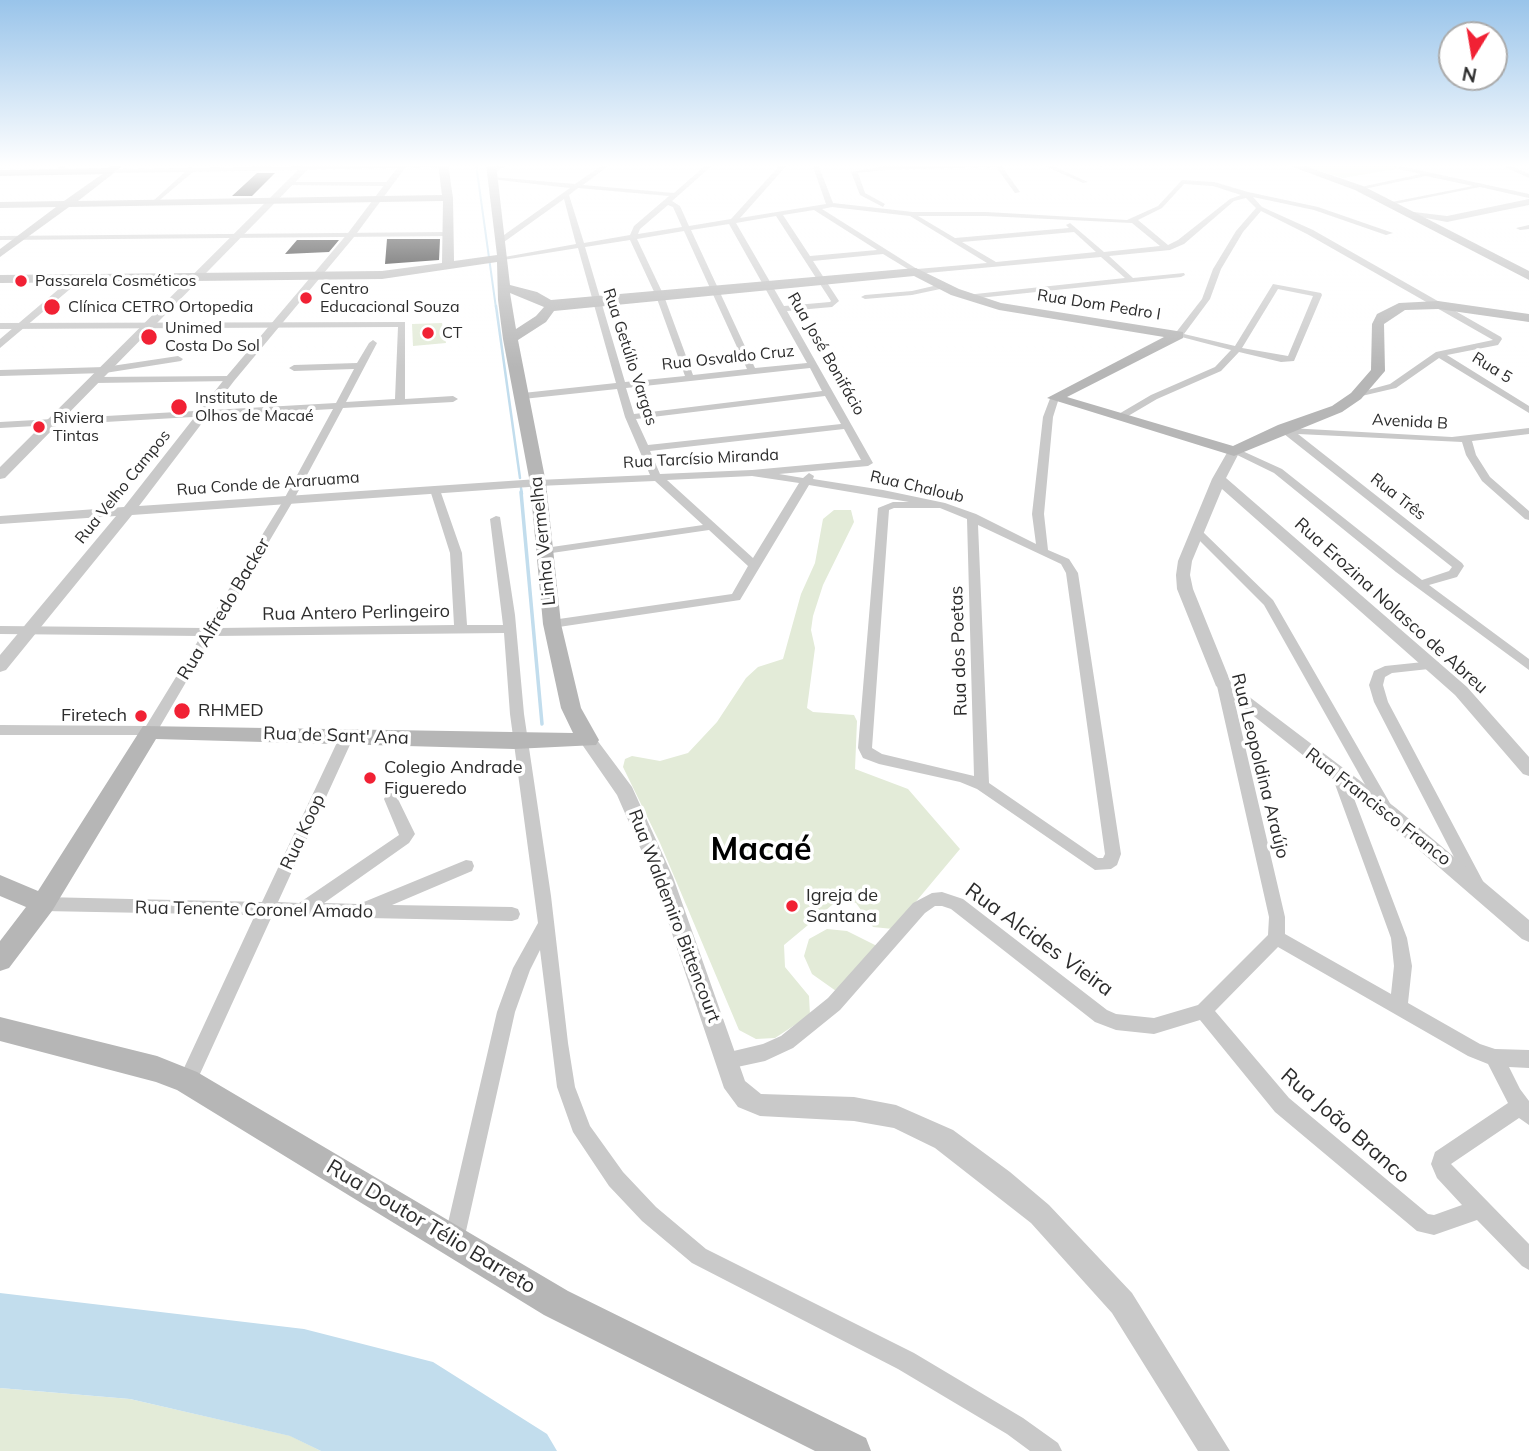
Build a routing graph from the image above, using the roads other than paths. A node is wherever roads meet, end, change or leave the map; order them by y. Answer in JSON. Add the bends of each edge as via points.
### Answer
{"nodes":[{"id":1,"x":29,"y":232,"type":"edge"},
{"id":2,"x":243,"y":232,"type":"edge"},
{"id":3,"x":500,"y":232,"type":"edge"},
{"id":4,"x":517,"y":232,"type":"edge"},
{"id":5,"x":576,"y":232,"type":"edge"},
{"id":6,"x":636,"y":232,"type":"edge"},
{"id":7,"x":669,"y":232,"type":"edge"},
{"id":8,"x":685,"y":232,"type":"edge"},
{"id":9,"x":738,"y":232,"type":"edge"},
{"id":10,"x":789,"y":232,"type":"edge"},
{"id":11,"x":853,"y":232,"type":"edge"},
{"id":12,"x":940,"y":232,"type":"edge"},
{"id":13,"x":1054,"y":232,"type":"edge"},
{"id":14,"x":1077,"y":232,"type":"edge"},
{"id":15,"x":1147,"y":232,"type":"edge"},
{"id":16,"x":1193,"y":232,"type":"edge"},
{"id":17,"x":1240,"y":232,"type":"edge"},
{"id":18,"x":1309,"y":232,"type":"edge"},
{"id":19,"x":1385,"y":232,"type":"edge"},
{"id":20,"x":1446,"y":232,"type":"edge"},
{"id":21,"x":1389,"y":233,"type":"dead end"},
{"id":22,"x":351,"y":234,"type":"junction"},
{"id":23,"x":449,"y":234,"type":"joint"},
{"id":24,"x":239,"y":236,"type":"junction"},
{"id":25,"x":501,"y":236,"type":"junction"},
{"id":26,"x":22,"y":237,"type":"junction"},
{"id":27,"x":0,"y":238,"type":"edge"},
{"id":28,"x":633,"y":238,"type":"junction"},
{"id":29,"x":955,"y":240,"type":"junction"},
{"id":30,"x":580,"y":246,"type":"junction"},
{"id":31,"x":1167,"y":248,"type":"junction"},
{"id":32,"x":885,"y":252,"type":"junction"},
{"id":33,"x":0,"y":254,"type":"edge"},
{"id":34,"x":1102,"y":254,"type":"junction"},
{"id":35,"x":494,"y":259,"type":"junction"},
{"id":36,"x":806,"y":259,"type":"junction"},
{"id":37,"x":993,"y":263,"type":"junction"},
{"id":38,"x":448,"y":266,"type":"junction"},
{"id":39,"x":916,"y":272,"type":"junction"},
{"id":40,"x":1181,"y":275,"type":"dead end"},
{"id":41,"x":316,"y":276,"type":"junction"},
{"id":42,"x":1529,"y":276,"type":"edge"},
{"id":43,"x":196,"y":277,"type":"junction"},
{"id":44,"x":0,"y":279,"type":"edge"},
{"id":45,"x":77,"y":279,"type":"junction"},
{"id":46,"x":1131,"y":280,"type":"junction"},
{"id":47,"x":821,"y":281,"type":"junction"},
{"id":48,"x":769,"y":286,"type":"junction"},
{"id":49,"x":942,"y":286,"type":"junction"},
{"id":50,"x":716,"y":291,"type":"junction"},
{"id":51,"x":504,"y":293,"type":"junction"},
{"id":52,"x":660,"y":296,"type":"junction"},
{"id":53,"x":864,"y":297,"type":"dead end"},
{"id":54,"x":968,"y":297,"type":"junction"},
{"id":55,"x":595,"y":302,"type":"junction"},
{"id":56,"x":1438,"y":304,"type":"junction"},
{"id":57,"x":550,"y":306,"type":"junction"},
{"id":58,"x":783,"y":309,"type":"junction"},
{"id":59,"x":1529,"y":318,"type":"edge"},
{"id":60,"x":508,"y":321,"type":"junction"},
{"id":61,"x":277,"y":324,"type":"junction"},
{"id":62,"x":384,"y":324,"type":"junction"},
{"id":63,"x":533,"y":324,"type":"junction"},
{"id":64,"x":151,"y":325,"type":"junction"},
{"id":65,"x":0,"y":326,"type":"edge"},
{"id":66,"x":22,"y":326,"type":"junction"},
{"id":67,"x":1178,"y":335,"type":"junction"},
{"id":68,"x":510,"y":339,"type":"junction"},
{"id":69,"x":0,"y":345,"type":"edge"},
{"id":70,"x":381,"y":346,"type":"junction"},
{"id":71,"x":401,"y":347,"type":"junction"},
{"id":72,"x":1237,"y":349,"type":"junction"},
{"id":73,"x":1439,"y":354,"type":"junction"},
{"id":74,"x":178,"y":359,"type":"dead end"},
{"id":75,"x":365,"y":362,"type":"junction"},
{"id":76,"x":811,"y":365,"type":"junction"},
{"id":77,"x":294,"y":368,"type":"dead end"},
{"id":78,"x":105,"y":370,"type":"junction"},
{"id":79,"x":752,"y":371,"type":"junction"},
{"id":80,"x":0,"y":373,"type":"edge"},
{"id":81,"x":690,"y":377,"type":"junction"},
{"id":82,"x":230,"y":379,"type":"junction"},
{"id":83,"x":95,"y":380,"type":"junction"},
{"id":84,"x":621,"y":385,"type":"junction"},
{"id":85,"x":826,"y":393,"type":"junction"},
{"id":86,"x":523,"y":396,"type":"junction"},
{"id":87,"x":1356,"y":397,"type":"junction"},
{"id":88,"x":1054,"y":398,"type":"junction"},
{"id":89,"x":453,"y":399,"type":"dead end"},
{"id":90,"x":400,"y":403,"type":"junction"},
{"id":91,"x":341,"y":406,"type":"junction"},
{"id":92,"x":1529,"y":410,"type":"edge"},
{"id":93,"x":202,"y":415,"type":"junction"},
{"id":94,"x":630,"y":417,"type":"junction"},
{"id":95,"x":1120,"y":417,"type":"junction"},
{"id":96,"x":52,"y":423,"type":"junction"},
{"id":97,"x":0,"y":425,"type":"edge"},
{"id":98,"x":848,"y":426,"type":"junction"},
{"id":99,"x":1286,"y":430,"type":"junction"},
{"id":100,"x":1529,"y":431,"type":"edge"},
{"id":101,"x":1466,"y":440,"type":"junction"},
{"id":102,"x":1240,"y":448,"type":"junction"},
{"id":103,"x":644,"y":449,"type":"junction"},
{"id":104,"x":865,"y":464,"type":"joint"},
{"id":105,"x":813,"y":468,"type":"junction"},
{"id":106,"x":752,"y":473,"type":"junction"},
{"id":107,"x":0,"y":475,"type":"edge"},
{"id":108,"x":656,"y":477,"type":"junction"},
{"id":109,"x":1219,"y":479,"type":"junction"},
{"id":110,"x":806,"y":482,"type":"junction"},
{"id":111,"x":538,"y":483,"type":"junction"},
{"id":112,"x":435,"y":491,"type":"junction"},
{"id":113,"x":289,"y":501,"type":"junction"},
{"id":114,"x":941,"y":505,"type":"junction"},
{"id":115,"x":129,"y":510,"type":"junction"},
{"id":116,"x":972,"y":516,"type":"junction"},
{"id":117,"x":1529,"y":517,"type":"edge"},
{"id":118,"x":496,"y":519,"type":"dead end"},
{"id":119,"x":0,"y":520,"type":"edge"},
{"id":120,"x":709,"y":527,"type":"junction"},
{"id":121,"x":1198,"y":533,"type":"junction"},
{"id":122,"x":1043,"y":549,"type":"junction"},
{"id":123,"x":545,"y":551,"type":"junction"},
{"id":124,"x":756,"y":567,"type":"junction"},
{"id":125,"x":1423,"y":583,"type":"junction"},
{"id":126,"x":552,"y":624,"type":"junction"},
{"id":127,"x":510,"y":629,"type":"junction"},
{"id":128,"x":0,"y":630,"type":"edge"},
{"id":129,"x":29,"y":630,"type":"junction"},
{"id":130,"x":461,"y":630,"type":"junction"},
{"id":131,"x":211,"y":632,"type":"junction"},
{"id":132,"x":1433,"y":665,"type":"junction"},
{"id":133,"x":0,"y":666,"type":"edge"},
{"id":134,"x":1529,"y":666,"type":"edge"},
{"id":135,"x":1224,"y":686,"type":"junction"},
{"id":136,"x":0,"y":730,"type":"edge"},
{"id":137,"x":150,"y":731,"type":"junction"},
{"id":138,"x":347,"y":736,"type":"junction"},
{"id":139,"x":589,"y":740,"type":"junction"},
{"id":140,"x":522,"y":741,"type":"junction"},
{"id":141,"x":1529,"y":769,"type":"edge"},
{"id":142,"x":1339,"y":776,"type":"junction"},
{"id":143,"x":982,"y":785,"type":"junction"},
{"id":144,"x":391,"y":799,"type":"dead end"},
{"id":145,"x":1389,"y":813,"type":"junction"},
{"id":146,"x":466,"y":866,"type":"dead end"},
{"id":147,"x":0,"y":885,"type":"edge"},
{"id":148,"x":1478,"y":887,"type":"junction"},
{"id":149,"x":43,"y":904,"type":"junction"},
{"id":150,"x":267,"y":910,"type":"junction"},
{"id":151,"x":300,"y":911,"type":"junction"},
{"id":152,"x":357,"y":912,"type":"junction"},
{"id":153,"x":512,"y":915,"type":"dead end"},
{"id":154,"x":546,"y":923,"type":"junction"},
{"id":155,"x":1529,"y":933,"type":"edge"},
{"id":156,"x":1276,"y":938,"type":"junction"},
{"id":157,"x":0,"y":960,"type":"edge"},
{"id":158,"x":1399,"y":1006,"type":"junction"},
{"id":159,"x":1204,"y":1011,"type":"junction"},
{"id":160,"x":0,"y":1029,"type":"edge"},
{"id":161,"x":1494,"y":1058,"type":"junction"},
{"id":162,"x":1529,"y":1059,"type":"edge"},
{"id":163,"x":728,"y":1060,"type":"junction"},
{"id":164,"x":187,"y":1081,"type":"junction"},
{"id":165,"x":1524,"y":1111,"type":"edge"},
{"id":166,"x":1481,"y":1208,"type":"junction"},
{"id":167,"x":454,"y":1240,"type":"junction"},
{"id":168,"x":1529,"y":1259,"type":"edge"},
{"id":169,"x":839,"y":1448,"type":"edge"},
{"id":170,"x":1049,"y":1451,"type":"edge"},
{"id":171,"x":1215,"y":1451,"type":"edge"}],
"edges":[{"from":1,"to":26,"type":"main road"},
{"from":2,"to":24,"type":"street"},
{"from":3,"to":25,"type":"main road","name":"Linha Vermelha"},
{"from":4,"to":25,"type":"street"},
{"from":5,"to":30,"type":"street","name":"Rua Getúlio Vargas"},
{"from":6,"to":28,"type":"street"},
{"from":7,"to":28,"type":"street"},
{"from":8,"to":50,"type":"street"},
{"from":9,"to":48,"type":"street","name":"Rua José Bonifácio"},
{"from":10,"to":36,"type":"street"},
{"from":11,"to":32,"type":"street"},
{"from":12,"to":29,"type":"street"},
{"from":13,"to":29,"type":"street"},
{"from":14,"to":34,"type":"street"},
{"from":15,"to":31,"type":"street"},
{"from":16,"to":31,"type":"street"},
{"from":17,"to":67,"type":"street","via":[[1217,269],[1206,299]]},
{"from":18,"to":56,"type":"street"},
{"from":19,"to":21,"type":"street"},
{"from":20,"to":42,"type":"main road"},
{"from":22,"to":23,"type":"street"},
{"from":22,"to":24,"type":"street"},
{"from":22,"to":41,"type":"street","name":"Rua Velho Campos"},
{"from":23,"to":38,"type":"main road"},
{"from":24,"to":26,"type":"street"},
{"from":24,"to":43,"type":"street"},
{"from":25,"to":35,"type":"main road","name":"Linha Vermelha"},
{"from":26,"to":27,"type":"street"},
{"from":26,"to":33,"type":"main road"},
{"from":28,"to":30,"type":"street"},
{"from":28,"to":52,"type":"street"},
{"from":29,"to":37,"type":"street"},
{"from":30,"to":35,"type":"street"},
{"from":30,"to":55,"type":"street","name":"Rua Getúlio Vargas"},
{"from":31,"to":34,"type":"street"},
{"from":32,"to":36,"type":"street"},
{"from":32,"to":39,"type":"street"},
{"from":34,"to":37,"type":"street"},
{"from":34,"to":46,"type":"street"},
{"from":35,"to":38,"type":"main road"},
{"from":35,"to":51,"type":"main road","name":"Linha Vermelha"},
{"from":36,"to":47,"type":"street"},
{"from":37,"to":39,"type":"street"},
{"from":38,"to":41,"type":"main road","via":[[396,274]]},
{"from":39,"to":47,"type":"main road"},
{"from":39,"to":49,"type":"main road","name":"Rua Dom Pedro I"},
{"from":40,"to":46,"type":"street"},
{"from":41,"to":43,"type":"main road"},
{"from":41,"to":61,"type":"street","name":"Rua Velho Campos"},
{"from":43,"to":45,"type":"main road"},
{"from":43,"to":64,"type":"street"},
{"from":44,"to":45,"type":"main road"},
{"from":45,"to":66,"type":"street"},
{"from":46,"to":54,"type":"street"},
{"from":47,"to":48,"type":"main road"},
{"from":47,"to":58,"type":"street","via":[[834,303]]},
{"from":48,"to":50,"type":"main road"},
{"from":48,"to":58,"type":"street","name":"Rua José Bonifácio"},
{"from":49,"to":53,"type":"street"},
{"from":49,"to":54,"type":"main road","name":"Rua Dom Pedro I"},
{"from":50,"to":52,"type":"main road"},
{"from":50,"to":79,"type":"street"},
{"from":51,"to":57,"type":"main road","via":[[533,295]]},
{"from":51,"to":60,"type":"main road","name":"Linha Vermelha"},
{"from":52,"to":55,"type":"main road"},
{"from":52,"to":81,"type":"street"},
{"from":54,"to":67,"type":"main road","name":"Rua Dom Pedro I","via":[[1030,312]]},
{"from":55,"to":57,"type":"main road"},
{"from":55,"to":84,"type":"street","name":"Rua Getúlio Vargas"},
{"from":56,"to":59,"type":"main road"},
{"from":56,"to":73,"type":"street","via":[[1499,339]]},
{"from":56,"to":87,"type":"main road","via":[[1403,306],[1382,317],[1378,371]]},
{"from":57,"to":63,"type":"main road"},
{"from":58,"to":76,"type":"street","name":"Rua José Bonifácio"},
{"from":60,"to":63,"type":"main road"},
{"from":60,"to":68,"type":"main road","name":"Linha Vermelha"},
{"from":61,"to":62,"type":"street"},
{"from":61,"to":64,"type":"street"},
{"from":61,"to":82,"type":"street","name":"Rua Velho Campos"},
{"from":62,"to":70,"type":"street","name":"Rua Alfredo Backer"},
{"from":62,"to":71,"type":"street","via":[[402,324]]},
{"from":63,"to":68,"type":"main road"},
{"from":64,"to":66,"type":"street"},
{"from":64,"to":78,"type":"street"},
{"from":65,"to":66,"type":"street"},
{"from":66,"to":69,"type":"street"},
{"from":67,"to":72,"type":"street","name":"Rua Dom Pedro I"},
{"from":67,"to":88,"type":"main road"},
{"from":68,"to":86,"type":"main road","name":"Linha Vermelha"},
{"from":70,"to":71,"type":"street"},
{"from":70,"to":75,"type":"street","name":"Rua Alfredo Backer"},
{"from":71,"to":90,"type":"street"},
{"from":72,"to":72,"type":"street","name":"Rua Dom Pedro I","via":[[1272,288],[1318,296],[1291,359]]},
{"from":72,"to":95,"type":"street","via":[[1218,369]]},
{"from":73,"to":87,"type":"street","via":[[1393,386]]},
{"from":73,"to":92,"type":"street","name":"Rua 5"},
{"from":74,"to":78,"type":"street"},
{"from":75,"to":77,"type":"street"},
{"from":75,"to":91,"type":"street","name":"Rua Alfredo Backer"},
{"from":76,"to":79,"type":"street","name":"Rua Osvaldo Cruz"},
{"from":76,"to":85,"type":"street","name":"Rua José Bonifácio"},
{"from":78,"to":80,"type":"street"},
{"from":78,"to":83,"type":"street"},
{"from":79,"to":81,"type":"street","name":"Rua Osvaldo Cruz"},
{"from":81,"to":84,"type":"street","name":"Rua Osvaldo Cruz"},
{"from":82,"to":83,"type":"street"},
{"from":82,"to":93,"type":"street","name":"Rua Velho Campos"},
{"from":83,"to":96,"type":"street"},
{"from":84,"to":86,"type":"street","name":"Rua Osvaldo Cruz"},
{"from":84,"to":94,"type":"street","name":"Rua Getúlio Vargas"},
{"from":85,"to":94,"type":"street"},
{"from":85,"to":98,"type":"street","name":"Rua José Bonifácio"},
{"from":86,"to":111,"type":"main road","name":"Linha Vermelha"},
{"from":87,"to":99,"type":"main road"},
{"from":88,"to":95,"type":"main road"},
{"from":88,"to":122,"type":"street","via":[[1038,514]]},
{"from":89,"to":90,"type":"street"},
{"from":90,"to":91,"type":"street"},
{"from":91,"to":93,"type":"street"},
{"from":91,"to":113,"type":"street","name":"Rua Alfredo Backer"},
{"from":93,"to":96,"type":"street"},
{"from":93,"to":115,"type":"street","name":"Rua Velho Campos"},
{"from":94,"to":103,"type":"street","name":"Rua Getúlio Vargas"},
{"from":95,"to":102,"type":"main road"},
{"from":96,"to":97,"type":"street"},
{"from":96,"to":107,"type":"street"},
{"from":98,"to":103,"type":"street"},
{"from":98,"to":104,"type":"street","name":"Rua José Bonifácio","via":[[869,461]]},
{"from":99,"to":101,"type":"street","name":"Avenida B"},
{"from":99,"to":102,"type":"main road"},
{"from":99,"to":125,"type":"street","name":"Rua Três","via":[[1458,566],[1453,574]]},
{"from":100,"to":101,"type":"street","name":"Avenida B"},
{"from":101,"to":117,"type":"street","via":[[1486,479]]},
{"from":102,"to":109,"type":"street","name":"Rua Leopoldina Araújo"},
{"from":102,"to":125,"type":"street","via":[[1278,471]]},
{"from":103,"to":108,"type":"street","name":"Rua Getúlio Vargas"},
{"from":104,"to":105,"type":"street","name":"Rua Tarcísio Miranda"},
{"from":105,"to":106,"type":"street","name":"Rua Tarcísio Miranda"},
{"from":105,"to":110,"type":"street"},
{"from":106,"to":108,"type":"street","name":"Rua Tarcísio Miranda"},
{"from":106,"to":110,"type":"street","name":"Rua Chaloub"},
{"from":108,"to":111,"type":"street","name":"Rua Tarcísio Miranda"},
{"from":108,"to":120,"type":"street","name":"Rua Getúlio Vargas"},
{"from":109,"to":121,"type":"street","name":"Rua Leopoldina Araújo"},
{"from":109,"to":132,"type":"street","name":"Rua Erozina Nolasco de Abreu"},
{"from":110,"to":114,"type":"street","name":"Rua Chaloub"},
{"from":110,"to":124,"type":"street"},
{"from":111,"to":112,"type":"street","name":"Rua Conde de Araruama"},
{"from":111,"to":123,"type":"main road","name":"Linha Vermelha"},
{"from":112,"to":113,"type":"street","name":"Rua Conde de Araruama"},
{"from":112,"to":130,"type":"street","via":[[456,553]]},
{"from":113,"to":115,"type":"street","name":"Rua Conde de Araruama"},
{"from":113,"to":131,"type":"street","name":"Rua Alfredo Backer"},
{"from":114,"to":116,"type":"street","name":"Rua Chaloub"},
{"from":114,"to":143,"type":"street","via":[[884,508],[865,748],[878,759]]},
{"from":115,"to":119,"type":"street","name":"Rua Conde de Araruama"},
{"from":115,"to":129,"type":"street","name":"Rua Velho Campos"},
{"from":116,"to":122,"type":"street","name":"Rua Chaloub"},
{"from":116,"to":143,"type":"street","name":"Rua dos Poetas"},
{"from":118,"to":127,"type":"street"},
{"from":120,"to":123,"type":"street"},
{"from":120,"to":124,"type":"street","name":"Rua Getúlio Vargas"},
{"from":121,"to":135,"type":"street","name":"Rua Leopoldina Araújo","via":[[1185,561],[1185,589]]},
{"from":121,"to":145,"type":"street","via":[[1269,603]]},
{"from":122,"to":143,"type":"street","name":"Rua Chaloub","via":[[1065,562],[1072,573],[1111,861],[1095,863]]},
{"from":123,"to":126,"type":"main road","name":"Linha Vermelha"},
{"from":124,"to":126,"type":"street","via":[[740,593],[729,600]]},
{"from":125,"to":134,"type":"street"},
{"from":126,"to":139,"type":"main road","name":"Linha Vermelha","via":[[571,708]]},
{"from":127,"to":130,"type":"street","name":"Rua Antero Perlingeiro"},
{"from":127,"to":140,"type":"street"},
{"from":128,"to":129,"type":"street","name":"Rua Antero Perlingeiro"},
{"from":129,"to":131,"type":"street","name":"Rua Antero Perlingeiro"},
{"from":129,"to":133,"type":"street","name":"Rua Velho Campos"},
{"from":130,"to":131,"type":"street","name":"Rua Antero Perlingeiro"},
{"from":131,"to":137,"type":"street","name":"Rua Alfredo Backer"},
{"from":132,"to":141,"type":"street","name":"Rua Erozina Nolasco de Abreu"},
{"from":132,"to":148,"type":"street","via":[[1390,669],[1379,674],[1376,685]]},
{"from":135,"to":142,"type":"street","name":"Rua Francisco Franco"},
{"from":135,"to":156,"type":"street","name":"Rua Leopoldina Araújo","via":[[1277,916]]},
{"from":136,"to":137,"type":"street","name":"Rua de Sant' Ana"},
{"from":137,"to":138,"type":"main road","name":"Rua de Sant' Ana"},
{"from":137,"to":149,"type":"main road","name":"Rua Alfredo Backer"},
{"from":138,"to":140,"type":"main road","name":"Rua de Sant' Ana"},
{"from":138,"to":150,"type":"street","name":"Rua Koop"},
{"from":139,"to":140,"type":"main road","name":"Rua de Sant' Ana"},
{"from":139,"to":163,"type":"street","name":"Rua Waldemiro Bittencourt","via":[[625,792],[663,877]]},
{"from":140,"to":154,"type":"street"},
{"from":142,"to":145,"type":"street","name":"Rua Francisco Franco"},
{"from":142,"to":158,"type":"street","via":[[1399,938],[1404,966]]},
{"from":144,"to":151,"type":"street","via":[[407,834],[404,839]]},
{"from":145,"to":148,"type":"street","name":"Rua Francisco Franco"},
{"from":146,"to":152,"type":"street"},
{"from":147,"to":149,"type":"main road","name":"Rua Tenente Coronel Amado"},
{"from":148,"to":155,"type":"street","name":"Rua Francisco Franco"},
{"from":149,"to":150,"type":"street","name":"Rua Tenente Coronel Amado"},
{"from":149,"to":157,"type":"main road","name":"Rua Alfredo Backer"},
{"from":150,"to":151,"type":"street","name":"Rua Tenente Coronel Amado"},
{"from":150,"to":164,"type":"street","name":"Rua Koop"},
{"from":151,"to":152,"type":"street","name":"Rua Tenente Coronel Amado"},
{"from":152,"to":153,"type":"street","name":"Rua Tenente Coronel Amado"},
{"from":154,"to":167,"type":"street","via":[[522,968],[506,1013]]},
{"from":154,"to":170,"type":"street","via":[[566,1087],[583,1132],[616,1179],[649,1214],[699,1256],[906,1361]]},
{"from":156,"to":158,"type":"street"},
{"from":156,"to":159,"type":"street","name":"Rua Alcides Vieira"},
{"from":158,"to":161,"type":"street"},
{"from":159,"to":163,"type":"street","name":"Rua Alcides Vieira","via":[[1154,1026],[1108,1019],[957,904],[932,900],[919,908],[834,1004],[787,1042]]},
{"from":159,"to":166,"type":"street","name":"Rua João Branco","via":[[1282,1105],[1423,1224],[1434,1225]]},
{"from":160,"to":164,"type":"main road","name":"Rua Doutor Télio Barreto","via":[[157,1069]]},
{"from":161,"to":162,"type":"street"},
{"from":161,"to":165,"type":"street"},
{"from":163,"to":171,"type":"street","name":"Rua Waldemiro Bittencourt","via":[[736,1088],[746,1099],[760,1105],[855,1109],[896,1117],[944,1139],[1001,1181],[1040,1214],[1122,1303]]},
{"from":164,"to":167,"type":"main road","name":"Rua Doutor Télio Barreto"},
{"from":165,"to":166,"type":"street","via":[[1442,1158],[1444,1171]]},
{"from":166,"to":168,"type":"street"},
{"from":167,"to":169,"type":"main road","name":"Rua Doutor Télio Barreto","via":[[556,1303]]}]}
